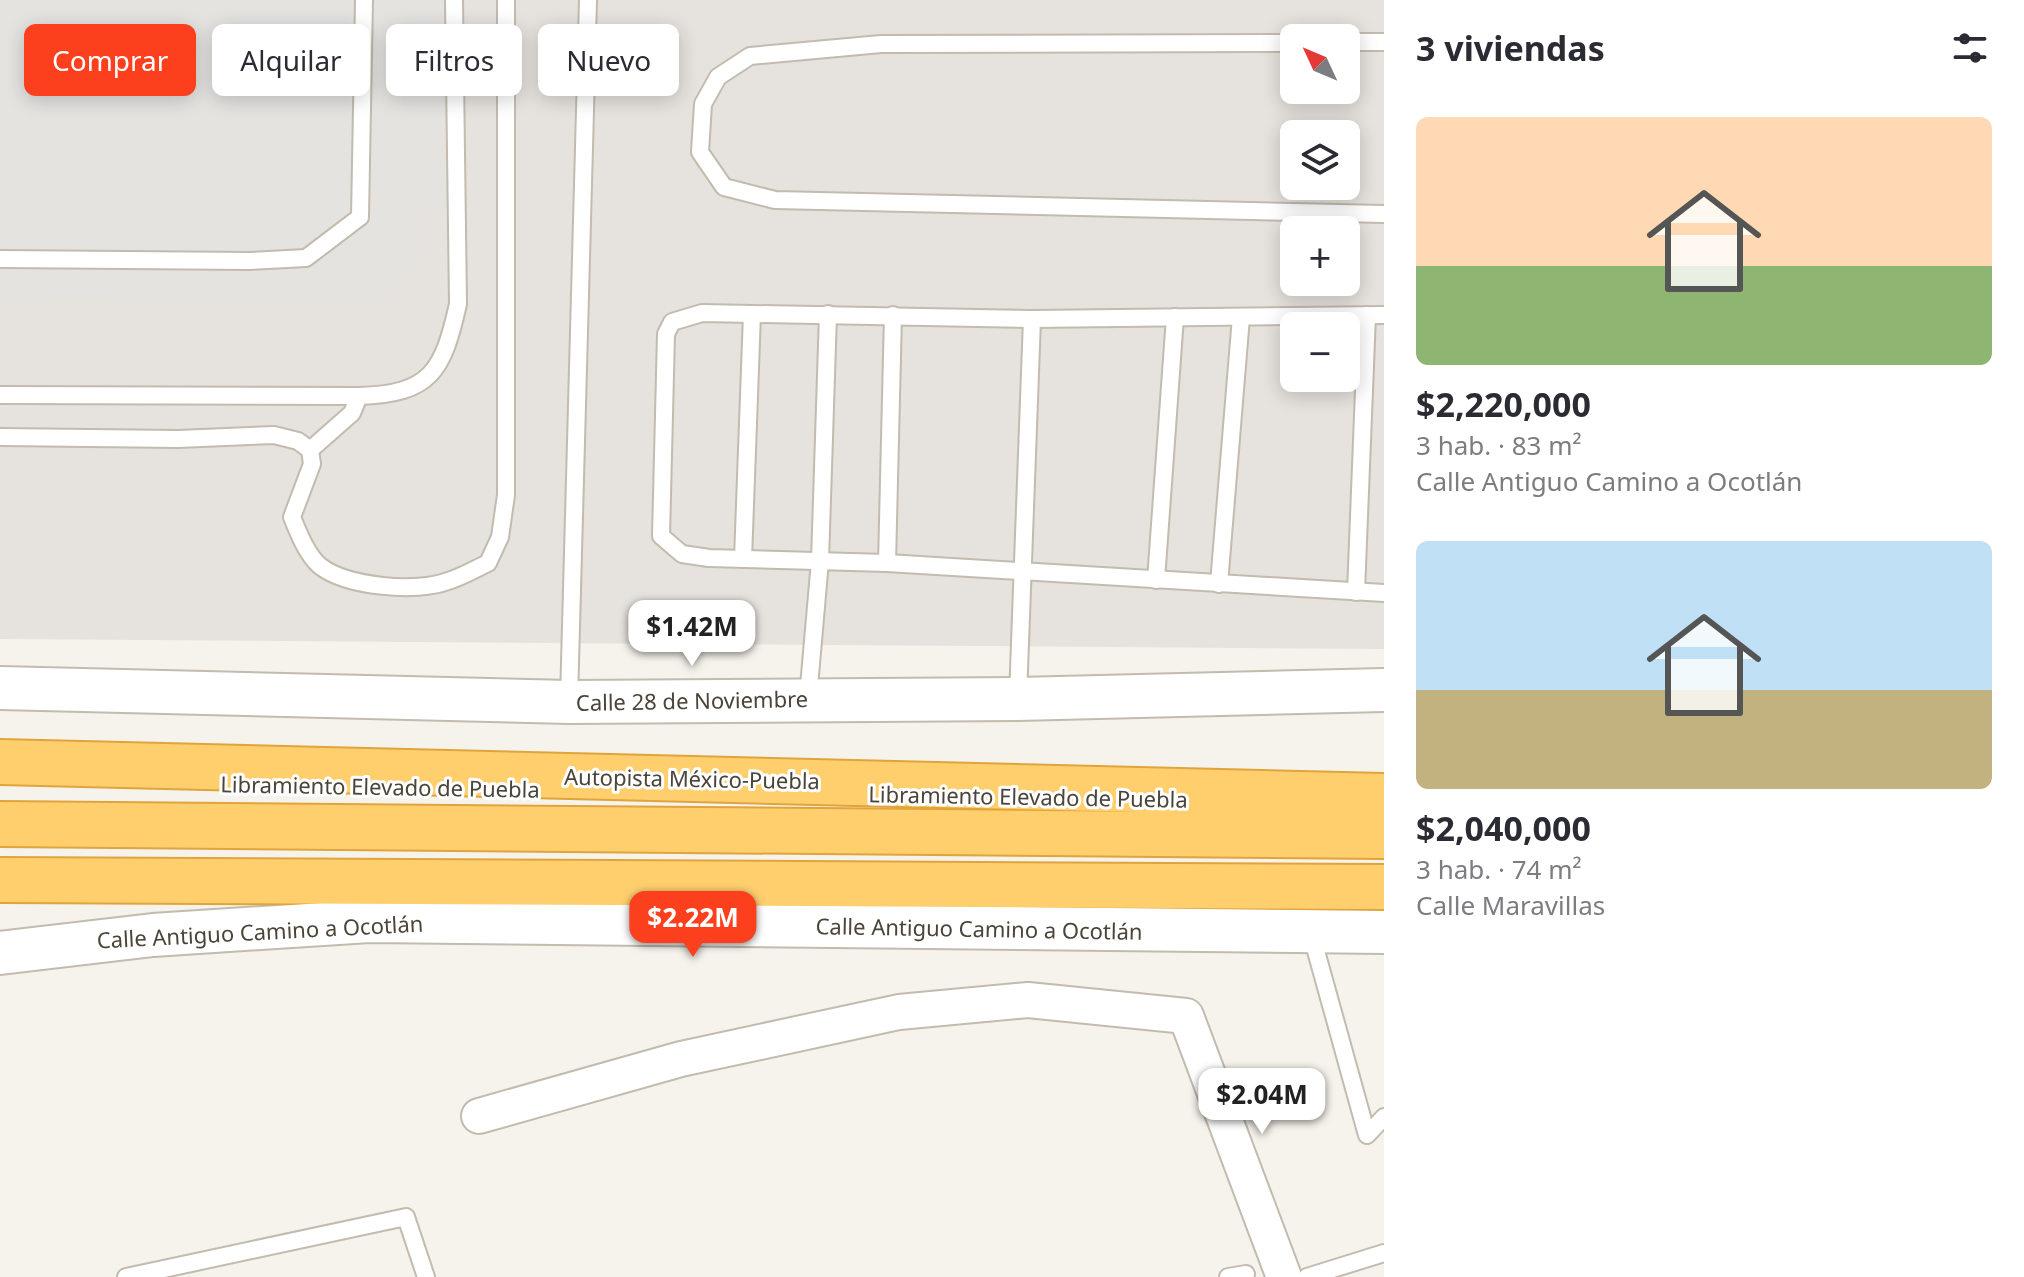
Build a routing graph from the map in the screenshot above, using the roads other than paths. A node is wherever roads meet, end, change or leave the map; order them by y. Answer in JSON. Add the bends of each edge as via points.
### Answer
{"nodes":[{"id":1,"x":364,"y":0,"type":"edge"},
{"id":2,"x":454,"y":0,"type":"edge"},
{"id":3,"x":506,"y":0,"type":"edge"},
{"id":4,"x":588,"y":0,"type":"edge"},
{"id":5,"x":1360,"y":42,"type":"edge"},
{"id":6,"x":1384,"y":42,"type":"edge"},
{"id":7,"x":1280,"y":43,"type":"edge"},
{"id":8,"x":1384,"y":214,"type":"edge"},
{"id":9,"x":0,"y":259,"type":"edge"},
{"id":10,"x":752,"y":314,"type":"junction"},
{"id":11,"x":828,"y":314,"type":"junction"},
{"id":12,"x":893,"y":315,"type":"junction"},
{"id":13,"x":1376,"y":315,"type":"edge"},
{"id":14,"x":1175,"y":317,"type":"junction"},
{"id":15,"x":1241,"y":317,"type":"junction"},
{"id":16,"x":1032,"y":319,"type":"junction"},
{"id":17,"x":0,"y":395,"type":"edge"},
{"id":18,"x":359,"y":396,"type":"junction"},
{"id":19,"x":0,"y":437,"type":"edge"},
{"id":20,"x":310,"y":450,"type":"junction"},
{"id":21,"x":743,"y":559,"type":"junction"},
{"id":22,"x":820,"y":561,"type":"junction"},
{"id":23,"x":887,"y":563,"type":"junction"},
{"id":24,"x":1022,"y":572,"type":"junction"},
{"id":25,"x":1156,"y":580,"type":"junction"},
{"id":26,"x":1219,"y":584,"type":"junction"},
{"id":27,"x":1356,"y":592,"type":"junction"},
{"id":28,"x":1384,"y":593,"type":"edge"},
{"id":29,"x":0,"y":688,"type":"edge"},
{"id":30,"x":1384,"y":690,"type":"edge"},
{"id":31,"x":1018,"y":699,"type":"junction"},
{"id":32,"x":808,"y":700,"type":"junction"},
{"id":33,"x":569,"y":702,"type":"junction"},
{"id":34,"x":0,"y":762,"type":"edge"},
{"id":35,"x":0,"y":785,"type":"edge"},
{"id":36,"x":1384,"y":796,"type":"edge"},
{"id":37,"x":1384,"y":806,"type":"edge"},
{"id":38,"x":0,"y":824,"type":"edge"},
{"id":39,"x":1384,"y":836,"type":"edge"},
{"id":40,"x":0,"y":880,"type":"edge"},
{"id":41,"x":1384,"y":887,"type":"edge"},
{"id":42,"x":1384,"y":932,"type":"edge"},
{"id":43,"x":1311,"y":933,"type":"junction"},
{"id":44,"x":0,"y":953,"type":"edge"},
{"id":45,"x":479,"y":1116,"type":"dead end"},
{"id":46,"x":1384,"y":1117,"type":"edge"},
{"id":47,"x":1384,"y":1253,"type":"edge"},
{"id":48,"x":1246,"y":1274,"type":"dead end"},
{"id":49,"x":126,"y":1277,"type":"edge"},
{"id":50,"x":426,"y":1277,"type":"edge"},
{"id":51,"x":1228,"y":1277,"type":"edge"},
{"id":52,"x":1284,"y":1277,"type":"edge"},
{"id":53,"x":1307,"y":1277,"type":"edge"}],
"edges":[{"from":1,"to":9,"type":"lane","via":[[360,217],[306,258]]},
{"from":2,"to":18,"type":"lane","via":[[458,304],[448,348],[419,385],[393,395]]},
{"from":3,"to":20,"type":"lane","via":[[506,495],[500,537],[488,563],[446,583],[403,587],[357,582],[319,565],[292,517],[312,464]]},
{"from":4,"to":33,"type":"lane"},
{"from":5,"to":6,"type":"lane"},
{"from":7,"to":8,"type":"lane","via":[[881,44],[750,56],[718,77],[703,104],[700,152],[724,187],[775,200]]},
{"from":10,"to":11,"type":"lane"},
{"from":10,"to":21,"type":"lane"},
{"from":10,"to":21,"type":"lane","via":[[702,313],[672,322],[666,334],[661,536],[682,554]]},
{"from":11,"to":12,"type":"lane"},
{"from":11,"to":22,"type":"lane"},
{"from":12,"to":16,"type":"lane"},
{"from":12,"to":23,"type":"lane"},
{"from":13,"to":15,"type":"lane"},
{"from":13,"to":27,"type":"lane"},
{"from":14,"to":15,"type":"lane"},
{"from":14,"to":16,"type":"lane"},
{"from":14,"to":25,"type":"lane"},
{"from":15,"to":26,"type":"lane"},
{"from":16,"to":24,"type":"lane"},
{"from":17,"to":18,"type":"lane"},
{"from":18,"to":20,"type":"lane","via":[[352,413]]},
{"from":19,"to":20,"type":"lane","via":[[274,435]]},
{"from":21,"to":22,"type":"lane"},
{"from":22,"to":23,"type":"lane"},
{"from":22,"to":32,"type":"lane"},
{"from":23,"to":24,"type":"lane"},
{"from":24,"to":25,"type":"lane"},
{"from":24,"to":31,"type":"lane"},
{"from":25,"to":26,"type":"lane"},
{"from":26,"to":27,"type":"lane"},
{"from":27,"to":28,"type":"lane"},
{"from":29,"to":33,"type":"street","name":"Calle 28 de Noviembre"},
{"from":30,"to":31,"type":"street","name":"Calle 28 de Noviembre"},
{"from":31,"to":32,"type":"street","name":"Calle 28 de Noviembre"},
{"from":32,"to":33,"type":"street","name":"Calle 28 de Noviembre"},
{"from":34,"to":36,"type":"highway","name":"Autopista México-Puebla"},
{"from":35,"to":37,"type":"highway","name":"Libramiento Elevado de Puebla","via":[[303,784]]},
{"from":38,"to":39,"type":"highway","name":"Libramiento Elevado de Puebla"},
{"from":40,"to":41,"type":"highway"},
{"from":42,"to":43,"type":"street","name":"Calle Antiguo Camino a Ocotlán"},
{"from":43,"to":44,"type":"street","name":"Calle Antiguo Camino a Ocotlán","via":[[369,921],[153,935]]},
{"from":43,"to":46,"type":"lane","via":[[1367,1135]]},
{"from":45,"to":52,"type":"street","via":[[681,1059],[899,1012],[1028,1000],[1186,1016]]},
{"from":47,"to":53,"type":"lane"},
{"from":48,"to":51,"type":"lane"},
{"from":49,"to":50,"type":"lane","via":[[406,1217]]}]}
